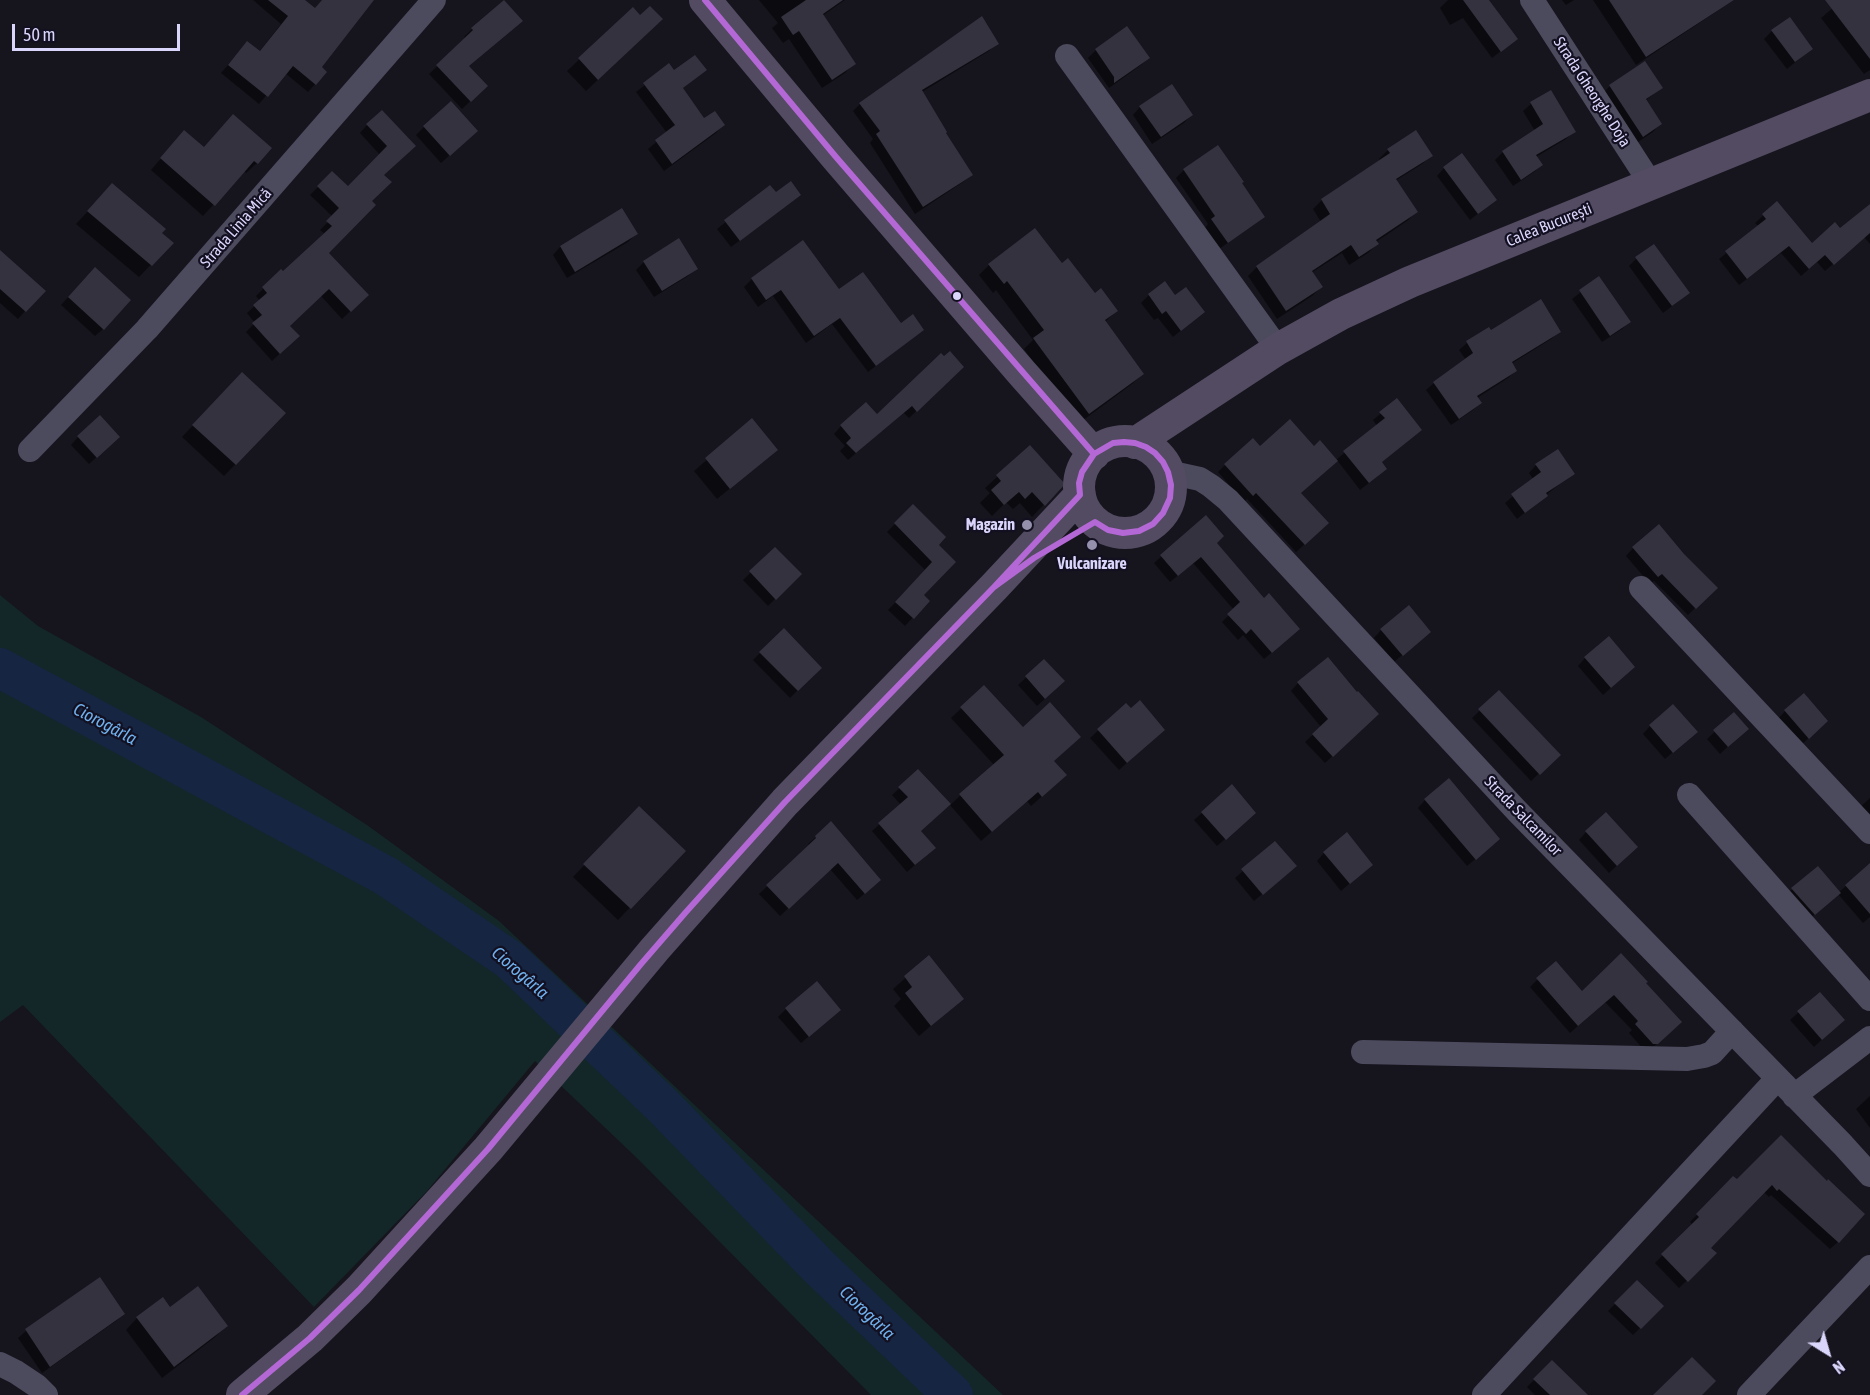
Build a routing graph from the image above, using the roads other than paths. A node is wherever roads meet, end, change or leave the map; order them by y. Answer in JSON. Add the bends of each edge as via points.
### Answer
{"nodes":[{"id":1,"x":434,"y":0,"type":"edge"},
{"id":2,"x":705,"y":0,"type":"edge"},
{"id":3,"x":1532,"y":0,"type":"edge"},
{"id":4,"x":1067,"y":56,"type":"dead end"},
{"id":5,"x":1870,"y":95,"type":"edge"},
{"id":6,"x":1651,"y":184,"type":"junction"},
{"id":7,"x":1278,"y":349,"type":"junction"},
{"id":8,"x":1238,"y":375,"type":"junction"},
{"id":9,"x":1135,"y":443,"type":"junction"},
{"id":10,"x":30,"y":450,"type":"dead end"},
{"id":11,"x":1094,"y":454,"type":"junction"},
{"id":12,"x":1166,"y":467,"type":"junction"},
{"id":13,"x":1080,"y":495,"type":"junction"},
{"id":14,"x":1095,"y":522,"type":"junction"},
{"id":15,"x":994,"y":587,"type":"junction"},
{"id":16,"x":1641,"y":588,"type":"dead end"},
{"id":17,"x":1689,"y":795,"type":"dead end"},
{"id":18,"x":1870,"y":832,"type":"edge"},
{"id":19,"x":1870,"y":999,"type":"edge"},
{"id":20,"x":1732,"y":1031,"type":"junction"},
{"id":21,"x":1870,"y":1038,"type":"edge"},
{"id":22,"x":1363,"y":1052,"type":"dead end"},
{"id":23,"x":1786,"y":1087,"type":"junction"},
{"id":24,"x":1870,"y":1175,"type":"edge"},
{"id":25,"x":1870,"y":1267,"type":"edge"},
{"id":26,"x":0,"y":1364,"type":"edge"},
{"id":27,"x":46,"y":1395,"type":"edge"},
{"id":28,"x":242,"y":1395,"type":"edge"},
{"id":29,"x":1484,"y":1395,"type":"edge"},
{"id":30,"x":1749,"y":1395,"type":"edge"}],
"edges":[{"from":1,"to":10,"type":"street","name":"Strada Linia Mică","via":[[155,320]]},
{"from":2,"to":11,"type":"main road"},
{"from":3,"to":6,"type":"street","name":"Strada Gheorghe Doja"},
{"from":4,"to":7,"type":"street"},
{"from":5,"to":6,"type":"main road","name":"Calea București"},
{"from":6,"to":7,"type":"main road","name":"Calea București","via":[[1410,282]]},
{"from":7,"to":8,"type":"main road","name":"Calea București"},
{"from":8,"to":9,"type":"main road","name":"Calea București"},
{"from":8,"to":12,"type":"main road","name":"Calea București","via":[[1194,421]]},
{"from":9,"to":11,"type":"main road","via":[[1113,443]]},
{"from":9,"to":12,"type":"main road","via":[[1155,453]]},
{"from":11,"to":13,"type":"main road","via":[[1082,472]]},
{"from":12,"to":14,"type":"main road","via":[[1170,498],[1153,524],[1123,533]]},
{"from":12,"to":20,"type":"street","name":"Strada Salcamilor","via":[[1200,479],[1228,500],[1517,811]]},
{"from":13,"to":14,"type":"main road","via":[[1082,505]]},
{"from":13,"to":15,"type":"main road"},
{"from":14,"to":15,"type":"main road"},
{"from":15,"to":28,"type":"main road","via":[[785,802],[641,964],[442,1201],[310,1338]]},
{"from":16,"to":18,"type":"street"},
{"from":17,"to":19,"type":"street"},
{"from":20,"to":22,"type":"street","via":[[1712,1053],[1687,1059]]},
{"from":20,"to":23,"type":"street","name":"Strada Salcamilor"},
{"from":21,"to":23,"type":"street"},
{"from":23,"to":24,"type":"street","name":"Strada Salcamilor"},
{"from":23,"to":29,"type":"street"},
{"from":25,"to":30,"type":"street"},
{"from":26,"to":27,"type":"street"}]}
